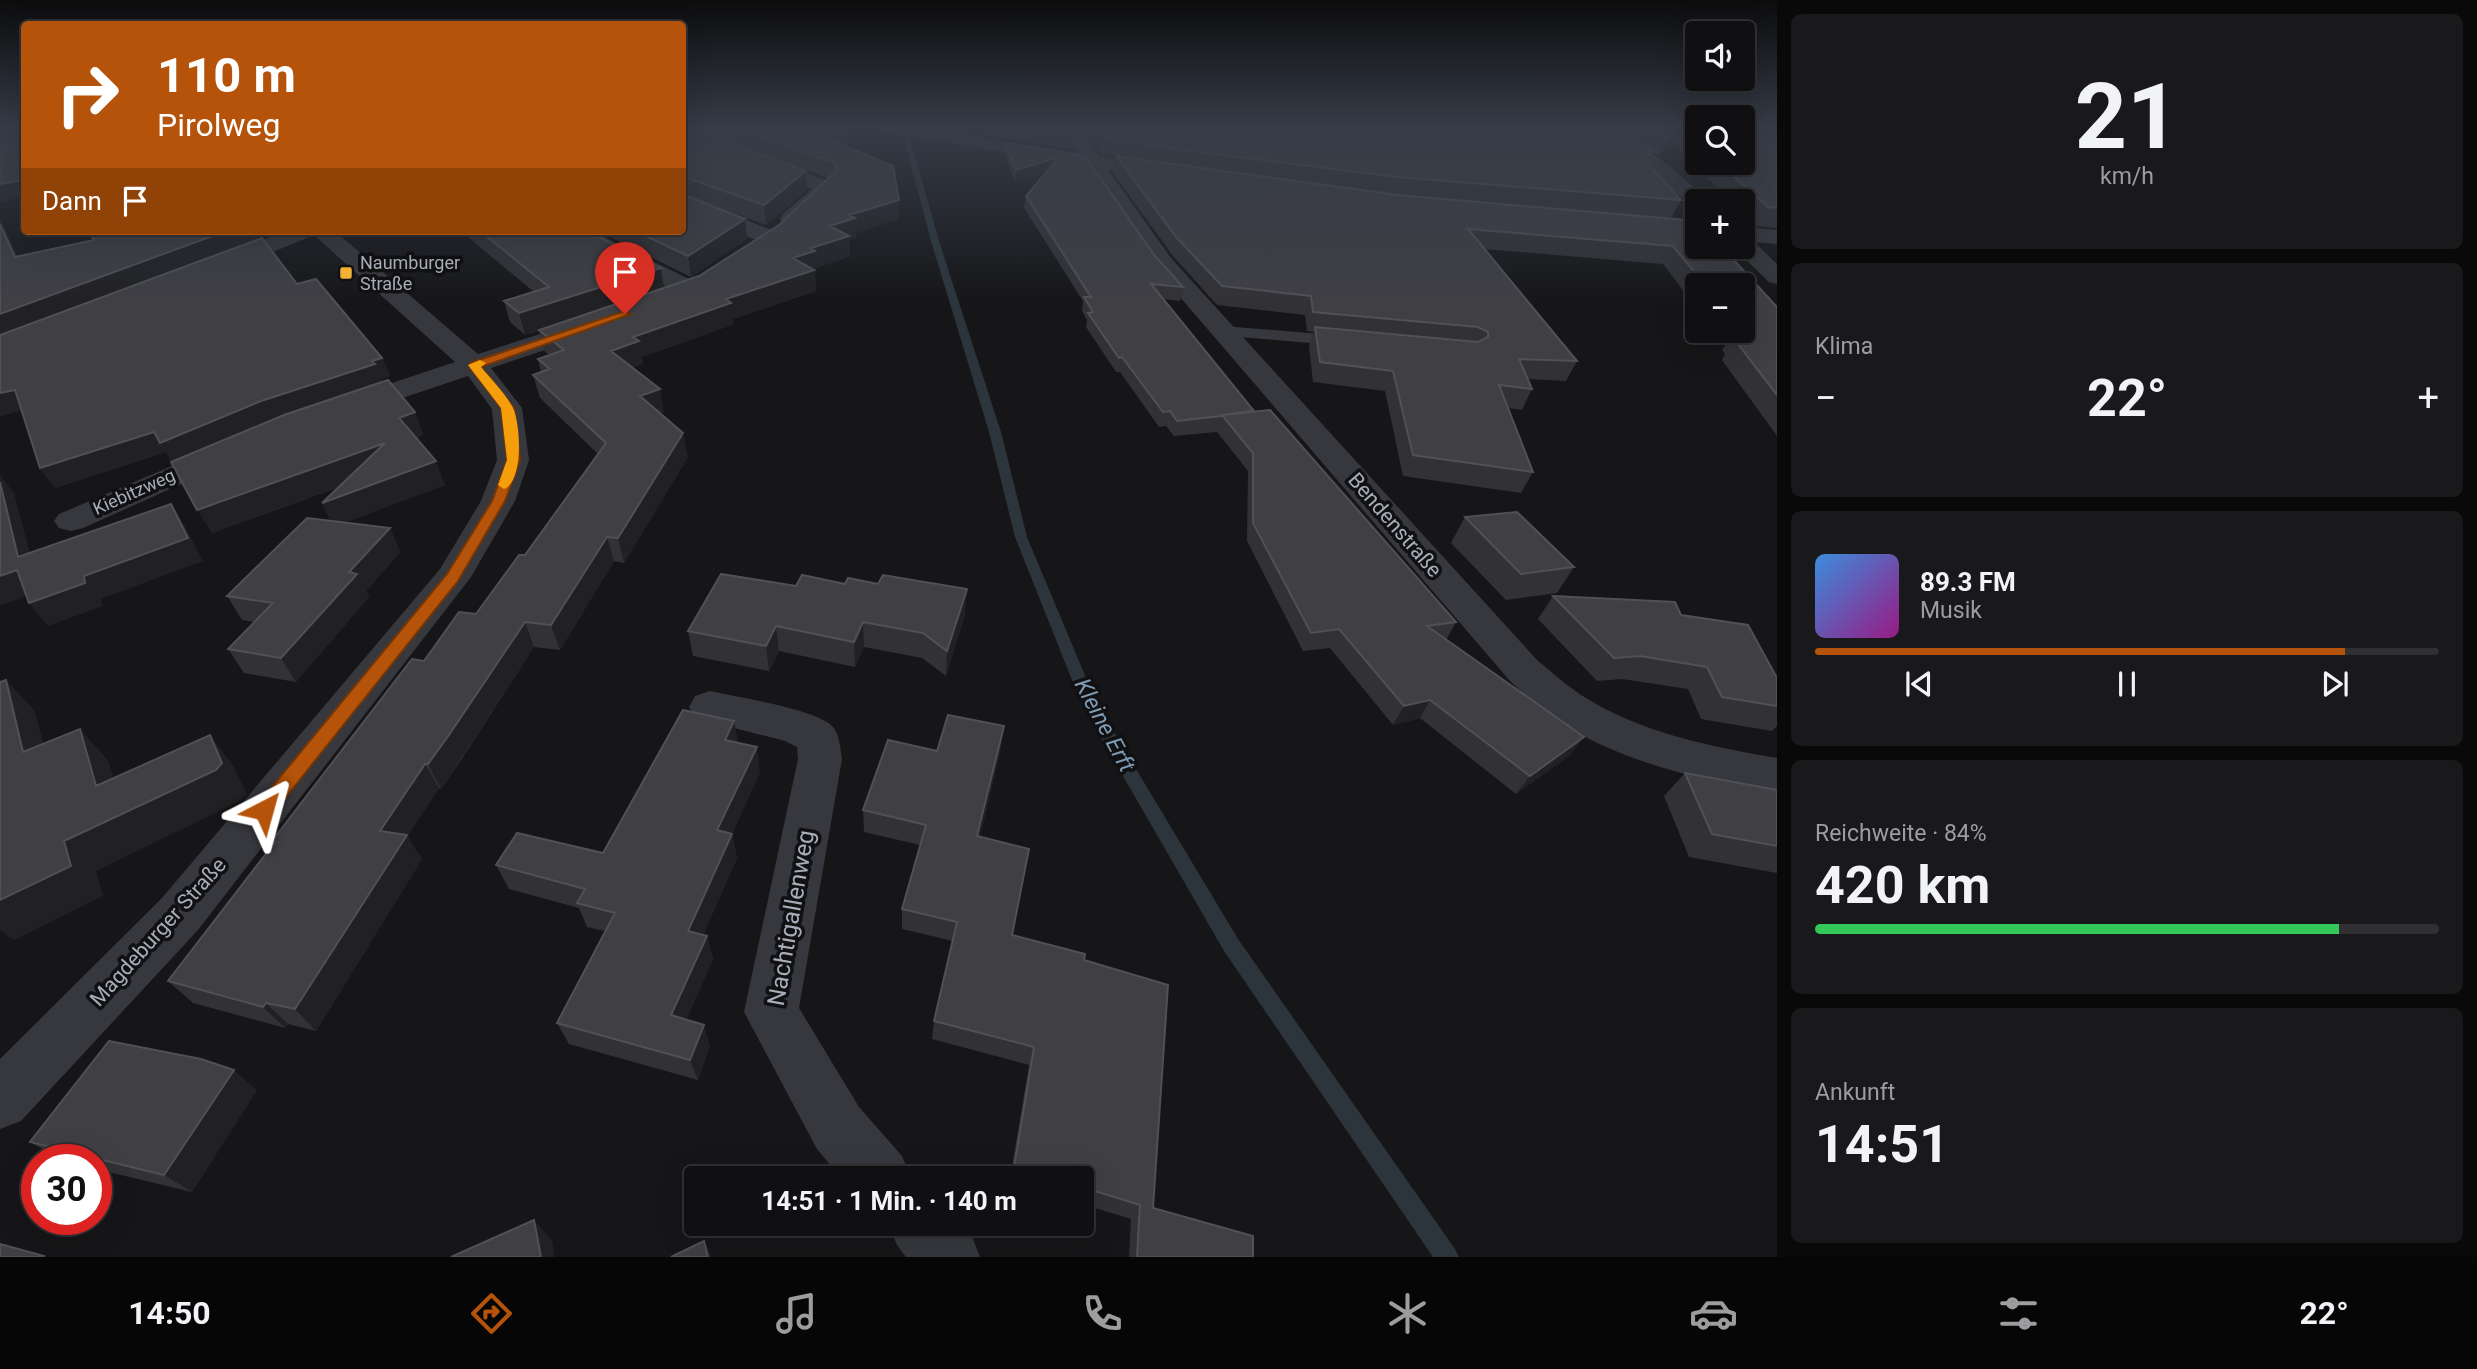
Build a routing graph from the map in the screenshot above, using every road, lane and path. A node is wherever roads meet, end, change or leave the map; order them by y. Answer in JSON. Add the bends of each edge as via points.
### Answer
{"nodes":[{"id":1,"x":822,"y":186,"type":"edge"},
{"id":2,"x":1109,"y":186,"type":"edge"},
{"id":3,"x":686,"y":203,"type":"edge"},
{"id":4,"x":295,"y":235,"type":"edge"},
{"id":5,"x":326,"y":235,"type":"edge"},
{"id":6,"x":583,"y":235,"type":"edge"},
{"id":7,"x":1755,"y":235,"type":"edge"},
{"id":8,"x":1777,"y":237,"type":"edge"},
{"id":9,"x":1755,"y":256,"type":"edge"},
{"id":10,"x":205,"y":271,"type":"edge"},
{"id":11,"x":713,"y":277,"type":"edge"},
{"id":12,"x":1777,"y":277,"type":"edge"},
{"id":13,"x":692,"y":290,"type":"junction"},
{"id":14,"x":661,"y":302,"type":"edge"},
{"id":15,"x":613,"y":319,"type":"edge"},
{"id":16,"x":1223,"y":331,"type":"junction"},
{"id":17,"x":1358,"y":343,"type":"edge"},
{"id":18,"x":474,"y":365,"type":"junction"},
{"id":19,"x":321,"y":416,"type":"edge"},
{"id":20,"x":257,"y":439,"type":"edge"},
{"id":21,"x":71,"y":521,"type":"dead end"},
{"id":22,"x":710,"y":707,"type":"dead end"},
{"id":23,"x":1777,"y":776,"type":"edge"},
{"id":24,"x":3,"y":1092,"type":"edge"},
{"id":25,"x":870,"y":1166,"type":"edge"},
{"id":26,"x":930,"y":1236,"type":"edge"},
{"id":27,"x":948,"y":1257,"type":"edge"}],
"edges":[{"from":1,"to":3,"type":"street","via":[[826,187],[761,245]]},
{"from":2,"to":16,"type":"street","name":"Bendenstraße","via":[[1163,263]]},
{"from":4,"to":10,"type":"street"},
{"from":5,"to":18,"type":"street","name":"Magdeburger Straße"},
{"from":6,"to":13,"type":"street"},
{"from":7,"to":8,"type":"street"},
{"from":9,"to":12,"type":"street"},
{"from":11,"to":13,"type":"street"},
{"from":13,"to":14,"type":"street"},
{"from":15,"to":18,"type":"street"},
{"from":16,"to":17,"type":"lane"},
{"from":16,"to":23,"type":"street","name":"Bendenstraße","via":[[1524,671],[1566,706],[1639,744],[1701,762]]},
{"from":18,"to":19,"type":"street"},
{"from":18,"to":24,"type":"street","name":"Magdeburger Straße","via":[[508,408],[513,460],[498,501],[453,578],[180,914]]},
{"from":20,"to":21,"type":"street","name":"Kiebitzweg"},
{"from":22,"to":25,"type":"street","name":"Nachtigallenweg","via":[[796,727],[817,738],[820,759],[771,1012],[838,1128]]},
{"from":26,"to":27,"type":"street"}]}
